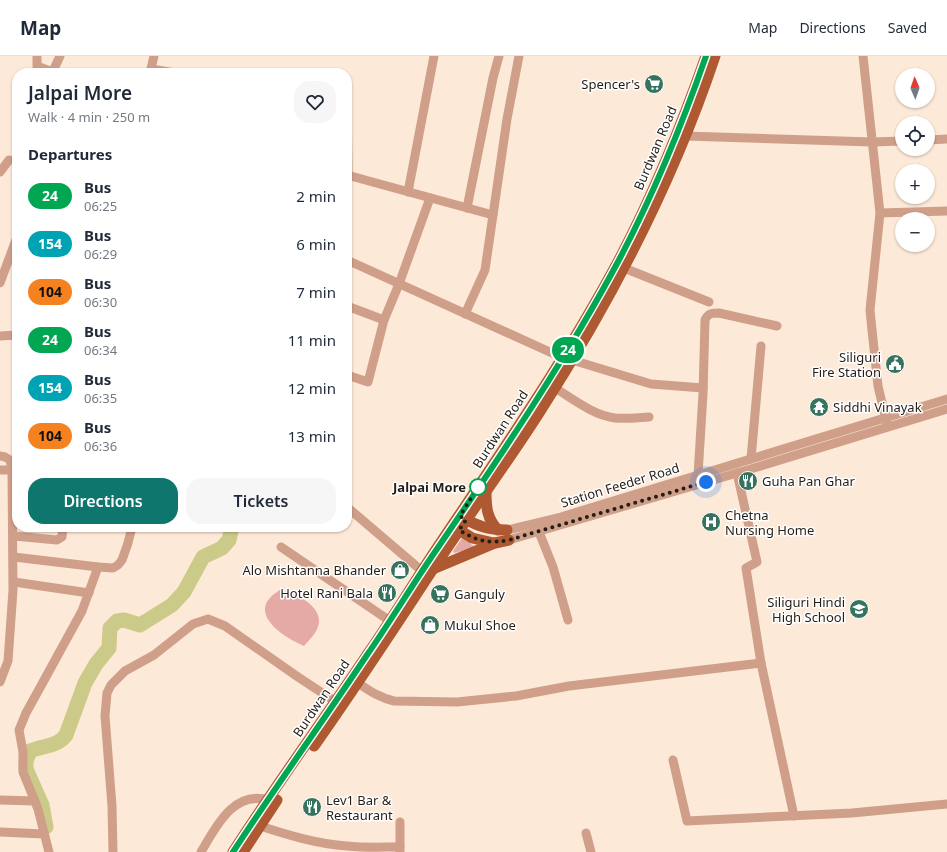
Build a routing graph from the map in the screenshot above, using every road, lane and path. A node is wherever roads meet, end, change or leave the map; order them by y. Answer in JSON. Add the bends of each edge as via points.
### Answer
{"nodes":[{"id":1,"x":37,"y":56,"type":"edge"},
{"id":2,"x":60,"y":56,"type":"edge"},
{"id":3,"x":154,"y":56,"type":"edge"},
{"id":4,"x":434,"y":56,"type":"edge"},
{"id":5,"x":499,"y":56,"type":"edge"},
{"id":6,"x":519,"y":56,"type":"edge"},
{"id":7,"x":706,"y":56,"type":"edge"},
{"id":8,"x":715,"y":56,"type":"edge"},
{"id":9,"x":862,"y":56,"type":"edge"},
{"id":10,"x":43,"y":68,"type":"edge"},
{"id":11,"x":56,"y":68,"type":"edge"},
{"id":12,"x":151,"y":68,"type":"edge"},
{"id":13,"x":685,"y":136,"type":"junction"},
{"id":14,"x":947,"y":139,"type":"edge"},
{"id":15,"x":935,"y":140,"type":"edge"},
{"id":16,"x":895,"y":141,"type":"edge"},
{"id":17,"x":872,"y":142,"type":"junction"},
{"id":18,"x":9,"y":160,"type":"dead end"},
{"id":19,"x":0,"y":172,"type":"edge"},
{"id":20,"x":352,"y":176,"type":"edge"},
{"id":21,"x":408,"y":192,"type":"junction"},
{"id":22,"x":430,"y":198,"type":"junction"},
{"id":23,"x":467,"y":208,"type":"junction"},
{"id":24,"x":947,"y":210,"type":"edge"},
{"id":25,"x":880,"y":213,"type":"junction"},
{"id":26,"x":493,"y":215,"type":"junction"},
{"id":27,"x":12,"y":251,"type":"edge"},
{"id":28,"x":352,"y":262,"type":"edge"},
{"id":29,"x":624,"y":268,"type":"junction"},
{"id":30,"x":0,"y":283,"type":"edge"},
{"id":31,"x":399,"y":284,"type":"junction"},
{"id":32,"x":709,"y":302,"type":"dead end"},
{"id":33,"x":352,"y":308,"type":"edge"},
{"id":34,"x":465,"y":314,"type":"junction"},
{"id":35,"x":384,"y":320,"type":"junction"},
{"id":36,"x":776,"y":326,"type":"dead end"},
{"id":37,"x":12,"y":335,"type":"edge"},
{"id":38,"x":0,"y":336,"type":"edge"},
{"id":39,"x":761,"y":346,"type":"dead end"},
{"id":40,"x":568,"y":359,"type":"junction"},
{"id":41,"x":352,"y":377,"type":"edge"},
{"id":42,"x":555,"y":388,"type":"junction"},
{"id":43,"x":703,"y":388,"type":"junction"},
{"id":44,"x":947,"y":399,"type":"edge"},
{"id":45,"x":947,"y":409,"type":"edge"},
{"id":46,"x":649,"y":418,"type":"dead end"},
{"id":47,"x":887,"y":423,"type":"junction"},
{"id":48,"x":0,"y":456,"type":"edge"},
{"id":49,"x":751,"y":459,"type":"junction"},
{"id":50,"x":12,"y":464,"type":"edge"},
{"id":51,"x":0,"y":470,"type":"edge"},
{"id":52,"x":12,"y":470,"type":"edge"},
{"id":53,"x":737,"y":473,"type":"junction"},
{"id":54,"x":698,"y":475,"type":"junction"},
{"id":55,"x":486,"y":492,"type":"junction"},
{"id":56,"x":352,"y":511,"type":"edge"},
{"id":57,"x":463,"y":518,"type":"junction"},
{"id":58,"x":456,"y":528,"type":"junction"},
{"id":59,"x":14,"y":532,"type":"edge"},
{"id":60,"x":62,"y":532,"type":"edge"},
{"id":61,"x":130,"y":532,"type":"edge"},
{"id":62,"x":539,"y":532,"type":"junction"},
{"id":63,"x":505,"y":533,"type":"junction"},
{"id":64,"x":14,"y":536,"type":"junction"},
{"id":65,"x":495,"y":543,"type":"junction"},
{"id":66,"x":282,"y":548,"type":"dead end"},
{"id":67,"x":14,"y":556,"type":"junction"},
{"id":68,"x":98,"y":567,"type":"junction"},
{"id":69,"x":427,"y":570,"type":"junction"},
{"id":70,"x":14,"y":582,"type":"junction"},
{"id":71,"x":89,"y":593,"type":"junction"},
{"id":72,"x":568,"y":620,"type":"dead end"},
{"id":73,"x":390,"y":621,"type":"junction"},
{"id":74,"x":10,"y":645,"type":"junction"},
{"id":75,"x":0,"y":646,"type":"edge"},
{"id":76,"x":372,"y":655,"type":"junction"},
{"id":77,"x":760,"y":663,"type":"junction"},
{"id":78,"x":355,"y":681,"type":"junction"},
{"id":79,"x":0,"y":682,"type":"edge"},
{"id":80,"x":336,"y":702,"type":"junction"},
{"id":81,"x":674,"y":760,"type":"dead end"},
{"id":82,"x":0,"y":800,"type":"edge"},
{"id":83,"x":268,"y":800,"type":"junction"},
{"id":84,"x":35,"y":801,"type":"junction"},
{"id":85,"x":947,"y":804,"type":"edge"},
{"id":86,"x":794,"y":816,"type":"junction"},
{"id":87,"x":400,"y":822,"type":"dead end"},
{"id":88,"x":260,"y":826,"type":"junction"},
{"id":89,"x":0,"y":832,"type":"edge"},
{"id":90,"x":586,"y":833,"type":"dead end"},
{"id":91,"x":44,"y":834,"type":"junction"},
{"id":92,"x":400,"y":849,"type":"edge"},
{"id":93,"x":49,"y":852,"type":"edge"},
{"id":94,"x":113,"y":852,"type":"edge"},
{"id":95,"x":201,"y":852,"type":"edge"},
{"id":96,"x":233,"y":852,"type":"edge"},
{"id":97,"x":243,"y":852,"type":"edge"},
{"id":98,"x":591,"y":852,"type":"edge"}],
"edges":[{"from":1,"to":10,"type":"street","via":[[37,66]]},
{"from":2,"to":11,"type":"street"},
{"from":3,"to":12,"type":"street"},
{"from":4,"to":21,"type":"street"},
{"from":5,"to":23,"type":"street"},
{"from":6,"to":26,"type":"street"},
{"from":7,"to":40,"type":"main road","name":"Burdwan Road","via":[[693,94],[646,205]]},
{"from":8,"to":13,"type":"main road","name":"Burdwan Road"},
{"from":9,"to":17,"type":"street"},
{"from":13,"to":17,"type":"street"},
{"from":13,"to":29,"type":"main road","name":"Burdwan Road"},
{"from":14,"to":15,"type":"street"},
{"from":16,"to":17,"type":"street"},
{"from":17,"to":25,"type":"street"},
{"from":18,"to":19,"type":"street"},
{"from":20,"to":21,"type":"street"},
{"from":21,"to":22,"type":"street"},
{"from":22,"to":23,"type":"street"},
{"from":22,"to":31,"type":"street"},
{"from":23,"to":26,"type":"street"},
{"from":24,"to":25,"type":"street"},
{"from":25,"to":47,"type":"street","via":[[870,310],[878,386]]},
{"from":26,"to":34,"type":"street","via":[[485,270]]},
{"from":27,"to":30,"type":"street"},
{"from":28,"to":31,"type":"street"},
{"from":29,"to":32,"type":"street"},
{"from":29,"to":40,"type":"main road","name":"Burdwan Road"},
{"from":31,"to":34,"type":"street"},
{"from":31,"to":35,"type":"street"},
{"from":33,"to":35,"type":"street"},
{"from":34,"to":40,"type":"street"},
{"from":35,"to":41,"type":"street","via":[[368,382]]},
{"from":36,"to":43,"type":"street","via":[[719,313],[707,316]]},
{"from":37,"to":38,"type":"street"},
{"from":39,"to":49,"type":"street"},
{"from":40,"to":42,"type":"main road","name":"Burdwan Road"},
{"from":40,"to":43,"type":"street","via":[[651,384]]},
{"from":40,"to":57,"type":"main road","name":"Burdwan Road","via":[[529,412]]},
{"from":42,"to":46,"type":"street","via":[[580,403],[614,418]]},
{"from":42,"to":55,"type":"main road","name":"Burdwan Road"},
{"from":43,"to":54,"type":"street"},
{"from":44,"to":47,"type":"street","name":"Station Feeder Road"},
{"from":45,"to":47,"type":"street","name":"Station Feeder Road"},
{"from":47,"to":49,"type":"street","name":"Station Feeder Road"},
{"from":47,"to":53,"type":"street","name":"Station Feeder Road"},
{"from":48,"to":50,"type":"street","via":[[10,460]]},
{"from":49,"to":54,"type":"street","name":"Station Feeder Road"},
{"from":51,"to":52,"type":"street"},
{"from":53,"to":62,"type":"street","name":"Station Feeder Road"},
{"from":53,"to":77,"type":"street","via":[[757,562],[746,568]]},
{"from":54,"to":63,"type":"street","name":"Station Feeder Road"},
{"from":55,"to":57,"type":"main road","name":"Burdwan Road"},
{"from":55,"to":63,"type":"main road","via":[[487,512],[494,525]]},
{"from":56,"to":69,"type":"street"},
{"from":57,"to":58,"type":"main road","name":"Burdwan Road"},
{"from":57,"to":63,"type":"main road","via":[[478,526]]},
{"from":58,"to":65,"type":"main road","via":[[478,540]]},
{"from":58,"to":69,"type":"main road","name":"Burdwan Road"},
{"from":59,"to":64,"type":"street"},
{"from":60,"to":64,"type":"street","via":[[62,537],[57,540]]},
{"from":61,"to":68,"type":"street","via":[[118,565],[113,568]]},
{"from":62,"to":63,"type":"street","name":"Station Feeder Road"},
{"from":62,"to":72,"type":"street","via":[[553,567]]},
{"from":63,"to":65,"type":"main road"},
{"from":64,"to":67,"type":"street"},
{"from":65,"to":69,"type":"main road"},
{"from":66,"to":73,"type":"street"},
{"from":67,"to":68,"type":"street"},
{"from":67,"to":70,"type":"street"},
{"from":68,"to":71,"type":"street"},
{"from":69,"to":73,"type":"main road","name":"Burdwan Road"},
{"from":69,"to":76,"type":"main road","name":"Burdwan Road"},
{"from":70,"to":71,"type":"street"},
{"from":70,"to":74,"type":"street"},
{"from":71,"to":84,"type":"street","via":[[19,730],[23,772]]},
{"from":73,"to":76,"type":"main road","name":"Burdwan Road"},
{"from":74,"to":75,"type":"street"},
{"from":74,"to":79,"type":"street","via":[[8,661]]},
{"from":76,"to":78,"type":"main road","name":"Burdwan Road"},
{"from":77,"to":78,"type":"street","via":[[458,702],[394,701],[374,694]]},
{"from":77,"to":86,"type":"street"},
{"from":78,"to":80,"type":"main road","name":"Burdwan Road"},
{"from":78,"to":88,"type":"main road","name":"Burdwan Road"},
{"from":80,"to":83,"type":"main road","name":"Burdwan Road"},
{"from":80,"to":94,"type":"street","via":[[225,626],[208,620],[193,624],[154,655],[125,670],[107,693],[105,716]]},
{"from":81,"to":86,"type":"street","via":[[687,821]]},
{"from":82,"to":84,"type":"street"},
{"from":83,"to":95,"type":"street","via":[[258,797],[234,805],[217,825]]},
{"from":83,"to":96,"type":"main road","name":"Burdwan Road"},
{"from":84,"to":91,"type":"street"},
{"from":85,"to":86,"type":"street"},
{"from":87,"to":92,"type":"street"},
{"from":88,"to":92,"type":"street","via":[[296,838],[334,845]]},
{"from":88,"to":97,"type":"main road","name":"Burdwan Road"},
{"from":89,"to":91,"type":"street"},
{"from":90,"to":98,"type":"street"},
{"from":91,"to":93,"type":"street"}]}
